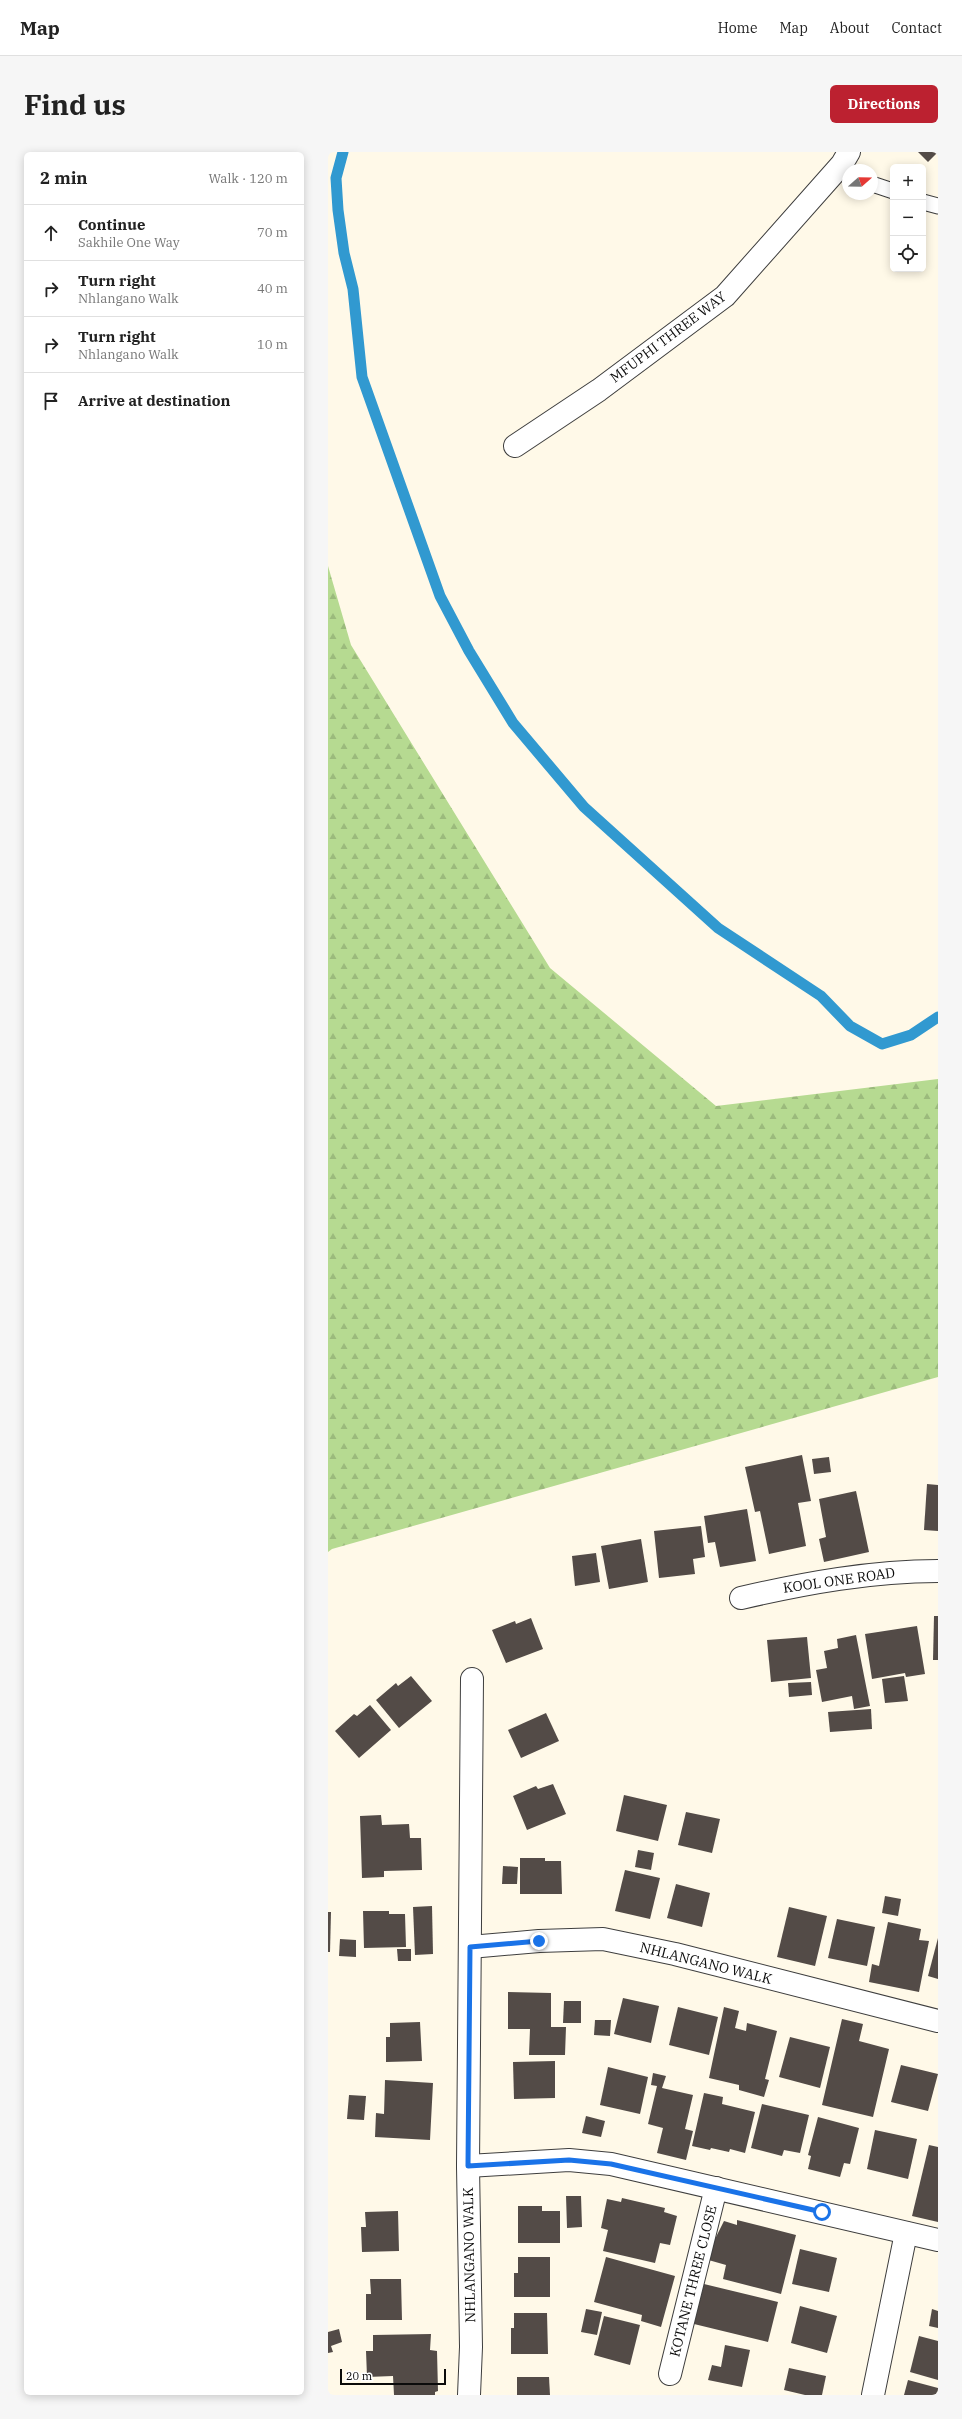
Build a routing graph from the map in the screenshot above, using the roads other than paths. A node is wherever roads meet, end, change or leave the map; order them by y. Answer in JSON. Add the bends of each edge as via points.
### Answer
{"nodes":[{"id":1,"x":848,"y":162,"type":"edge"},
{"id":2,"x":878,"y":186,"type":"edge"},
{"id":3,"x":890,"y":190,"type":"edge"},
{"id":4,"x":926,"y":203,"type":"edge"},
{"id":5,"x":938,"y":206,"type":"edge"},
{"id":6,"x":515,"y":446,"type":"dead end"},
{"id":7,"x":938,"y":1571,"type":"edge"},
{"id":8,"x":741,"y":1598,"type":"dead end"},
{"id":9,"x":472,"y":1678,"type":"dead end"},
{"id":10,"x":470,"y":1947,"type":"junction"},
{"id":11,"x":938,"y":2021,"type":"edge"},
{"id":12,"x":468,"y":2166,"type":"junction"},
{"id":13,"x":716,"y":2188,"type":"junction"},
{"id":14,"x":906,"y":2233,"type":"junction"},
{"id":15,"x":938,"y":2240,"type":"edge"},
{"id":16,"x":670,"y":2374,"type":"dead end"},
{"id":17,"x":468,"y":2395,"type":"edge"},
{"id":18,"x":873,"y":2395,"type":"edge"}],
"edges":[{"from":1,"to":6,"type":"street","name":"MFUPHI THREE WAY","via":[[725,296],[599,390]]},
{"from":2,"to":3,"type":"lane"},
{"from":4,"to":5,"type":"lane"},
{"from":7,"to":8,"type":"street","name":"KOOL ONE ROAD","via":[[905,1571],[800,1584]]},
{"from":9,"to":10,"type":"street","name":"NHLANGANO WALK"},
{"from":10,"to":11,"type":"street","name":"NHLANGANO WALK","via":[[539,1941],[604,1940],[675,1954]]},
{"from":10,"to":12,"type":"street","name":"NHLANGANO WALK"},
{"from":12,"to":13,"type":"street","via":[[576,2160],[611,2164]]},
{"from":12,"to":17,"type":"street","name":"NHLANGANO WALK","via":[[471,2347]]},
{"from":13,"to":14,"type":"street"},
{"from":13,"to":16,"type":"street","name":"KOTANE THREE CLOSE"},
{"from":14,"to":15,"type":"street"},
{"from":14,"to":18,"type":"street"}]}
